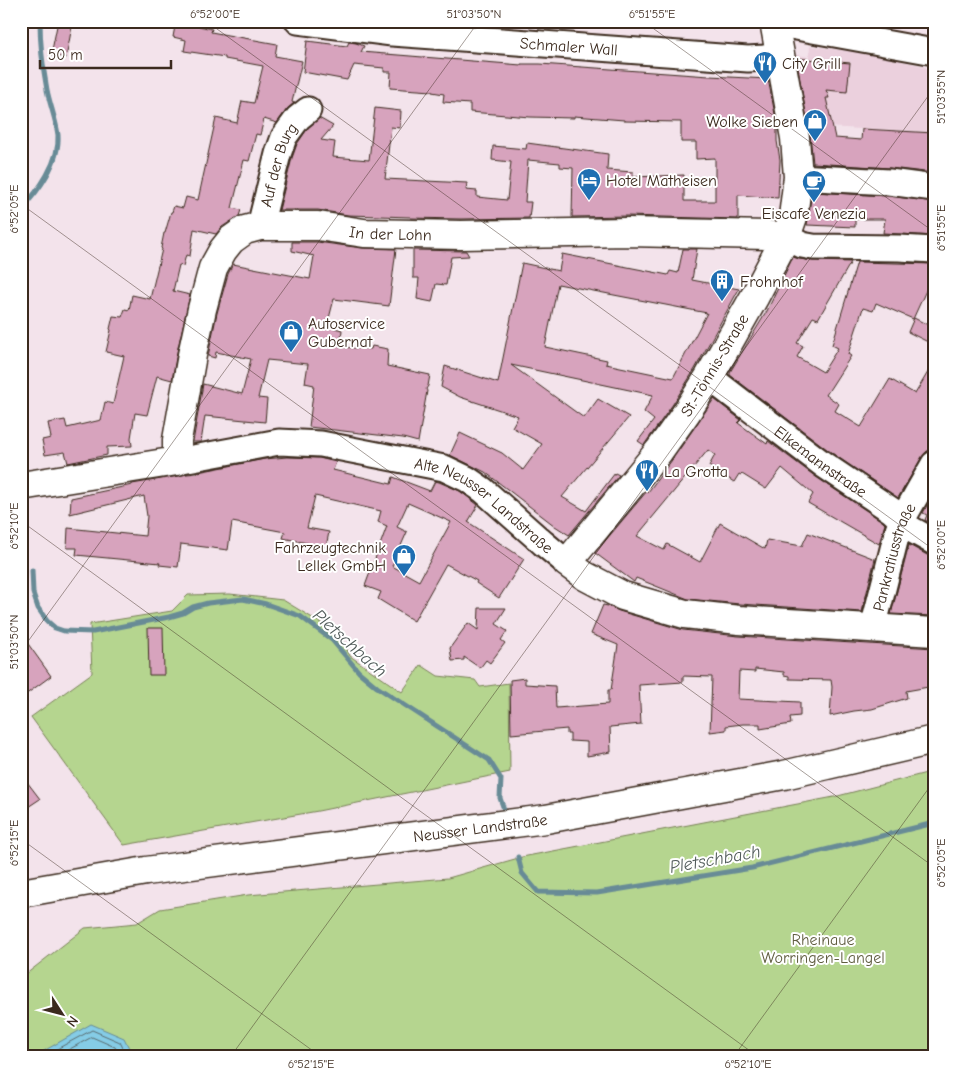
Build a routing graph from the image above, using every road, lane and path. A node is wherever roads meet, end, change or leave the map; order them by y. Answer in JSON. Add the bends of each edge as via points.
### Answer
{"nodes":[{"id":1,"x":298,"y":21,"type":"edge"},
{"id":2,"x":774,"y":22,"type":"edge"},
{"id":3,"x":396,"y":27,"type":"edge"},
{"id":4,"x":934,"y":52,"type":"edge"},
{"id":5,"x":780,"y":54,"type":"junction"},
{"id":6,"x":308,"y":110,"type":"dead end"},
{"id":7,"x":798,"y":177,"type":"junction"},
{"id":8,"x":934,"y":188,"type":"edge"},
{"id":9,"x":260,"y":226,"type":"junction"},
{"id":10,"x":786,"y":237,"type":"junction"},
{"id":11,"x":934,"y":250,"type":"edge"},
{"id":12,"x":709,"y":377,"type":"junction"},
{"id":13,"x":177,"y":461,"type":"junction"},
{"id":14,"x":934,"y":464,"type":"edge"},
{"id":15,"x":21,"y":486,"type":"edge"},
{"id":16,"x":902,"y":520,"type":"junction"},
{"id":17,"x":934,"y":542,"type":"edge"},
{"id":18,"x":568,"y":562,"type":"junction"},
{"id":19,"x":873,"y":628,"type":"junction"},
{"id":20,"x":934,"y":632,"type":"edge"},
{"id":21,"x":934,"y":740,"type":"edge"},
{"id":22,"x":21,"y":893,"type":"edge"}],
"edges":[{"from":1,"to":3,"type":"street","name":"Schmaler Wall"},
{"from":2,"to":4,"type":"street"},
{"from":2,"to":5,"type":"main road","name":"St.-Tönnis-Straße"},
{"from":3,"to":5,"type":"street","name":"Schmaler Wall","via":[[748,58]]},
{"from":5,"to":7,"type":"main road","name":"St.-Tönnis-Straße","via":[[795,138]]},
{"from":6,"to":9,"type":"street","name":"Auf der Burg","via":[[284,137]]},
{"from":7,"to":8,"type":"street"},
{"from":7,"to":10,"type":"main road","name":"St.-Tönnis-Straße","via":[[793,217]]},
{"from":9,"to":10,"type":"main road","name":"In der Lohn","via":[[318,226],[364,233],[627,232]]},
{"from":9,"to":13,"type":"main road","name":"In der Lohn","via":[[245,230],[231,240],[213,268],[176,440]]},
{"from":10,"to":11,"type":"street","via":[[813,248]]},
{"from":10,"to":12,"type":"main road","name":"St.-Tönnis-Straße"},
{"from":12,"to":16,"type":"street","name":"Elkemannstraße"},
{"from":12,"to":18,"type":"main road","name":"St.-Tönnis-Straße","via":[[659,451]]},
{"from":13,"to":15,"type":"main road","name":"Alte Neusser Landstraße"},
{"from":13,"to":18,"type":"street","name":"Alte Neusser Landstraße","via":[[279,442],[321,444],[444,468],[483,490]]},
{"from":14,"to":16,"type":"street","name":"Pankratiusstraße"},
{"from":16,"to":17,"type":"street","name":"Elkemannstraße","via":[[913,532]]},
{"from":16,"to":19,"type":"street","name":"Pankratiusstraße"},
{"from":18,"to":19,"type":"main road","name":"Alte Neusser Landstraße","via":[[585,576],[623,596],[685,614]]},
{"from":19,"to":20,"type":"main road","name":"Alte Neusser Landstraße"},
{"from":21,"to":22,"type":"main road","name":"Neusser Landstraße","via":[[784,775],[546,819],[146,871]]}]}
